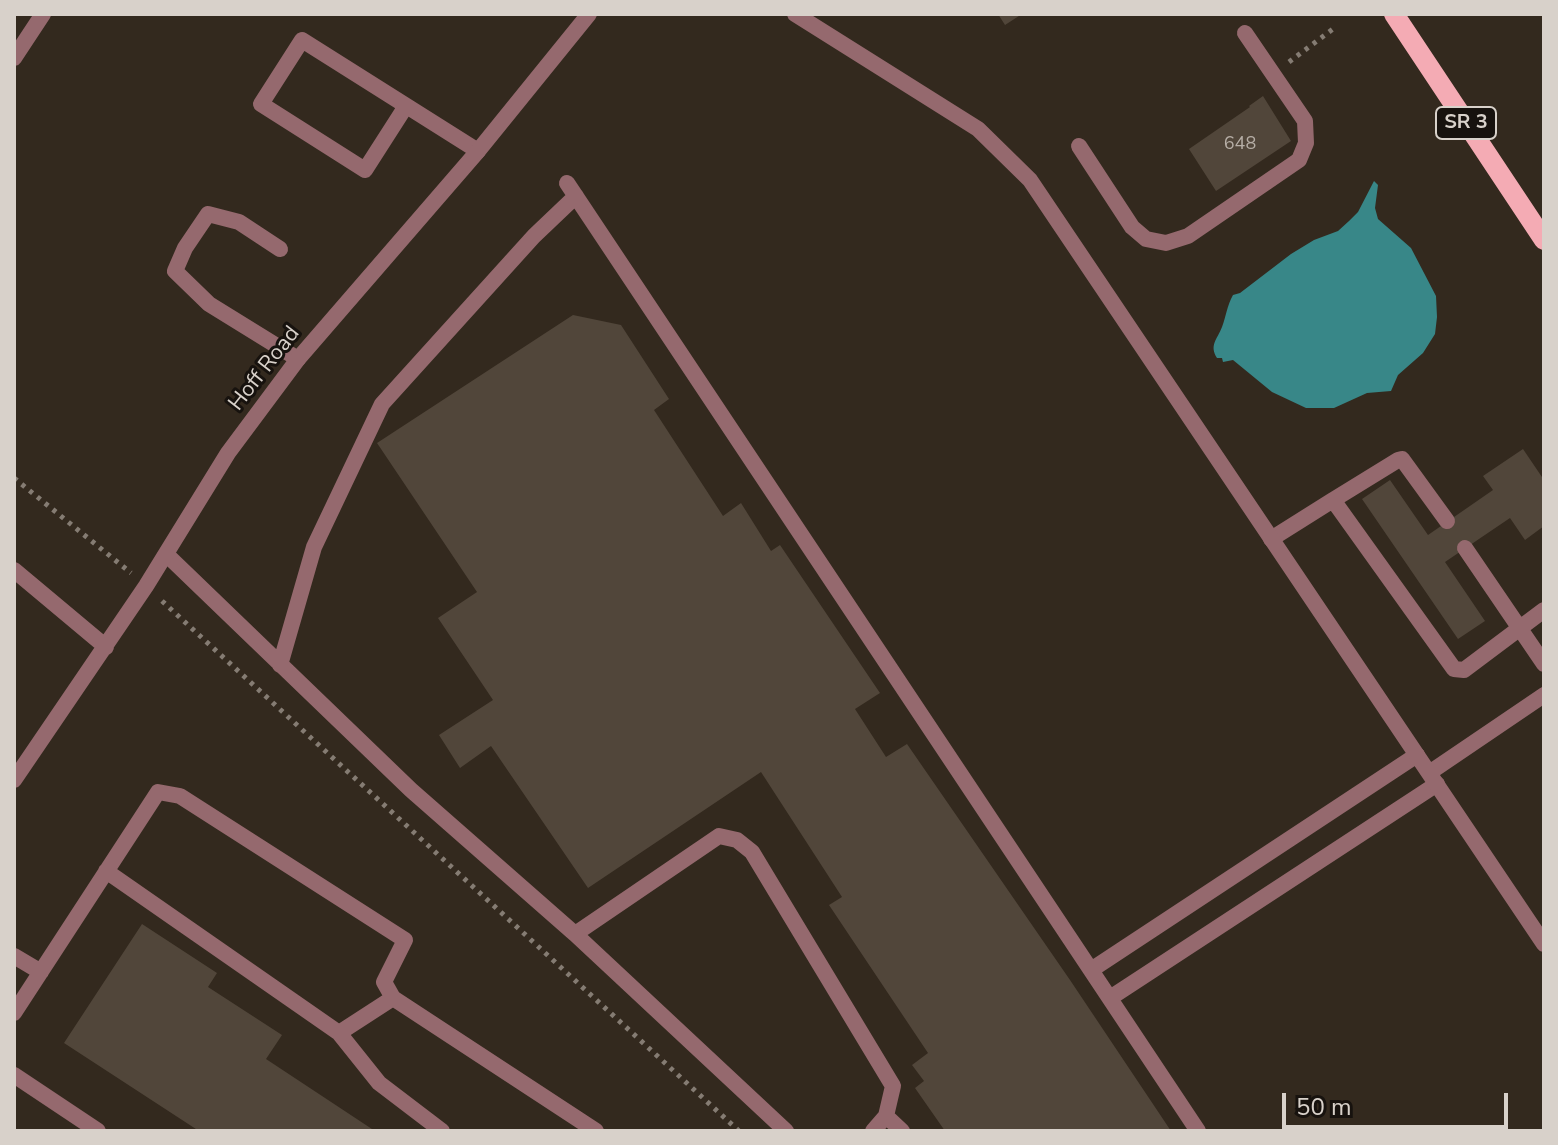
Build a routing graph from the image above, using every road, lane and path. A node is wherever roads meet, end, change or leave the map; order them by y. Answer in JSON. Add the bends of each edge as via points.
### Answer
{"nodes":[{"id":1,"x":43,"y":14,"type":"edge"},
{"id":2,"x":589,"y":14,"type":"edge"},
{"id":3,"x":795,"y":14,"type":"edge"},
{"id":4,"x":1394,"y":14,"type":"edge"},
{"id":5,"x":1333,"y":29,"type":"dead end"},
{"id":6,"x":1245,"y":33,"type":"dead end"},
{"id":7,"x":14,"y":58,"type":"edge"},
{"id":8,"x":1274,"y":74,"type":"junction"},
{"id":9,"x":406,"y":106,"type":"junction"},
{"id":10,"x":1079,"y":146,"type":"dead end"},
{"id":11,"x":478,"y":151,"type":"junction"},
{"id":12,"x":1544,"y":240,"type":"edge"},
{"id":13,"x":280,"y":249,"type":"dead end"},
{"id":14,"x":298,"y":359,"type":"junction"},
{"id":15,"x":14,"y":478,"type":"edge"},
{"id":16,"x":1333,"y":500,"type":"junction"},
{"id":17,"x":1447,"y":521,"type":"dead end"},
{"id":18,"x":1271,"y":539,"type":"junction"},
{"id":19,"x":1465,"y":548,"type":"dead end"},
{"id":20,"x":167,"y":555,"type":"junction"},
{"id":21,"x":126,"y":569,"type":"dead end"},
{"id":22,"x":14,"y":570,"type":"edge"},
{"id":23,"x":1544,"y":610,"type":"edge"},
{"id":24,"x":187,"y":625,"type":"dead end"},
{"id":25,"x":1519,"y":629,"type":"junction"},
{"id":26,"x":106,"y":647,"type":"junction"},
{"id":27,"x":1544,"y":664,"type":"edge"},
{"id":28,"x":280,"y":665,"type":"junction"},
{"id":29,"x":1544,"y":695,"type":"edge"},
{"id":30,"x":1417,"y":755,"type":"junction"},
{"id":31,"x":1433,"y":779,"type":"junction"},
{"id":32,"x":14,"y":780,"type":"edge"},
{"id":33,"x":106,"y":871,"type":"junction"},
{"id":34,"x":575,"y":934,"type":"junction"},
{"id":35,"x":1544,"y":944,"type":"edge"},
{"id":36,"x":14,"y":956,"type":"edge"},
{"id":37,"x":1091,"y":970,"type":"junction"},
{"id":38,"x":41,"y":972,"type":"junction"},
{"id":39,"x":393,"y":998,"type":"junction"},
{"id":40,"x":1110,"y":998,"type":"junction"},
{"id":41,"x":14,"y":1013,"type":"edge"},
{"id":42,"x":339,"y":1033,"type":"junction"},
{"id":43,"x":14,"y":1075,"type":"edge"},
{"id":44,"x":886,"y":1116,"type":"junction"},
{"id":45,"x":98,"y":1131,"type":"edge"},
{"id":46,"x":442,"y":1131,"type":"edge"},
{"id":47,"x":596,"y":1131,"type":"edge"},
{"id":48,"x":739,"y":1131,"type":"edge"},
{"id":49,"x":786,"y":1131,"type":"edge"},
{"id":50,"x":873,"y":1131,"type":"edge"},
{"id":51,"x":902,"y":1131,"type":"edge"},
{"id":52,"x":1198,"y":1131,"type":"edge"}],
"edges":[{"from":1,"to":7,"type":"street"},
{"from":2,"to":11,"type":"street","name":"Hoff Road"},
{"from":3,"to":18,"type":"street","via":[[978,129],[1030,180]]},
{"from":4,"to":12,"type":"main road","number":"SR 3"},
{"from":5,"to":8,"type":"path"},
{"from":6,"to":8,"type":"street"},
{"from":8,"to":10,"type":"street","via":[[1305,121],[1306,143],[1299,160],[1188,236],[1166,243],[1146,239],[1132,227]]},
{"from":9,"to":9,"type":"street","via":[[302,40],[261,104],[365,170]]},
{"from":9,"to":11,"type":"street"},
{"from":11,"to":14,"type":"street","name":"Hoff Road"},
{"from":13,"to":14,"type":"street","via":[[239,222],[208,214],[175,271],[209,304]]},
{"from":14,"to":20,"type":"street","name":"Hoff Road","via":[[228,453]]},
{"from":15,"to":21,"type":"path"},
{"from":16,"to":17,"type":"street","via":[[1402,459]]},
{"from":16,"to":18,"type":"street"},
{"from":16,"to":25,"type":"street","via":[[1454,669],[1464,670]]},
{"from":18,"to":30,"type":"street"},
{"from":19,"to":25,"type":"street"},
{"from":20,"to":26,"type":"street","name":"Hoff Road"},
{"from":20,"to":28,"type":"street"},
{"from":22,"to":26,"type":"street"},
{"from":23,"to":25,"type":"street"},
{"from":24,"to":48,"type":"path"},
{"from":25,"to":27,"type":"street"},
{"from":26,"to":32,"type":"street","name":"Hoff Road"},
{"from":28,"to":34,"type":"street","via":[[411,790]]},
{"from":28,"to":37,"type":"street","via":[[314,547],[382,404],[572,190]]},
{"from":29,"to":31,"type":"street"},
{"from":30,"to":31,"type":"street"},
{"from":30,"to":37,"type":"street"},
{"from":31,"to":35,"type":"street"},
{"from":31,"to":40,"type":"street"},
{"from":33,"to":38,"type":"street"},
{"from":33,"to":39,"type":"street","via":[[158,792],[180,796],[405,940],[384,982]]},
{"from":33,"to":42,"type":"street"},
{"from":34,"to":44,"type":"street","via":[[719,836],[737,840],[752,852],[893,1086]]},
{"from":34,"to":49,"type":"street"},
{"from":36,"to":38,"type":"street"},
{"from":37,"to":40,"type":"street"},
{"from":38,"to":41,"type":"street"},
{"from":39,"to":42,"type":"street"},
{"from":39,"to":47,"type":"street"},
{"from":40,"to":52,"type":"street"},
{"from":42,"to":46,"type":"street","via":[[379,1083]]},
{"from":43,"to":45,"type":"street"},
{"from":44,"to":50,"type":"street"},
{"from":44,"to":51,"type":"street"}]}
